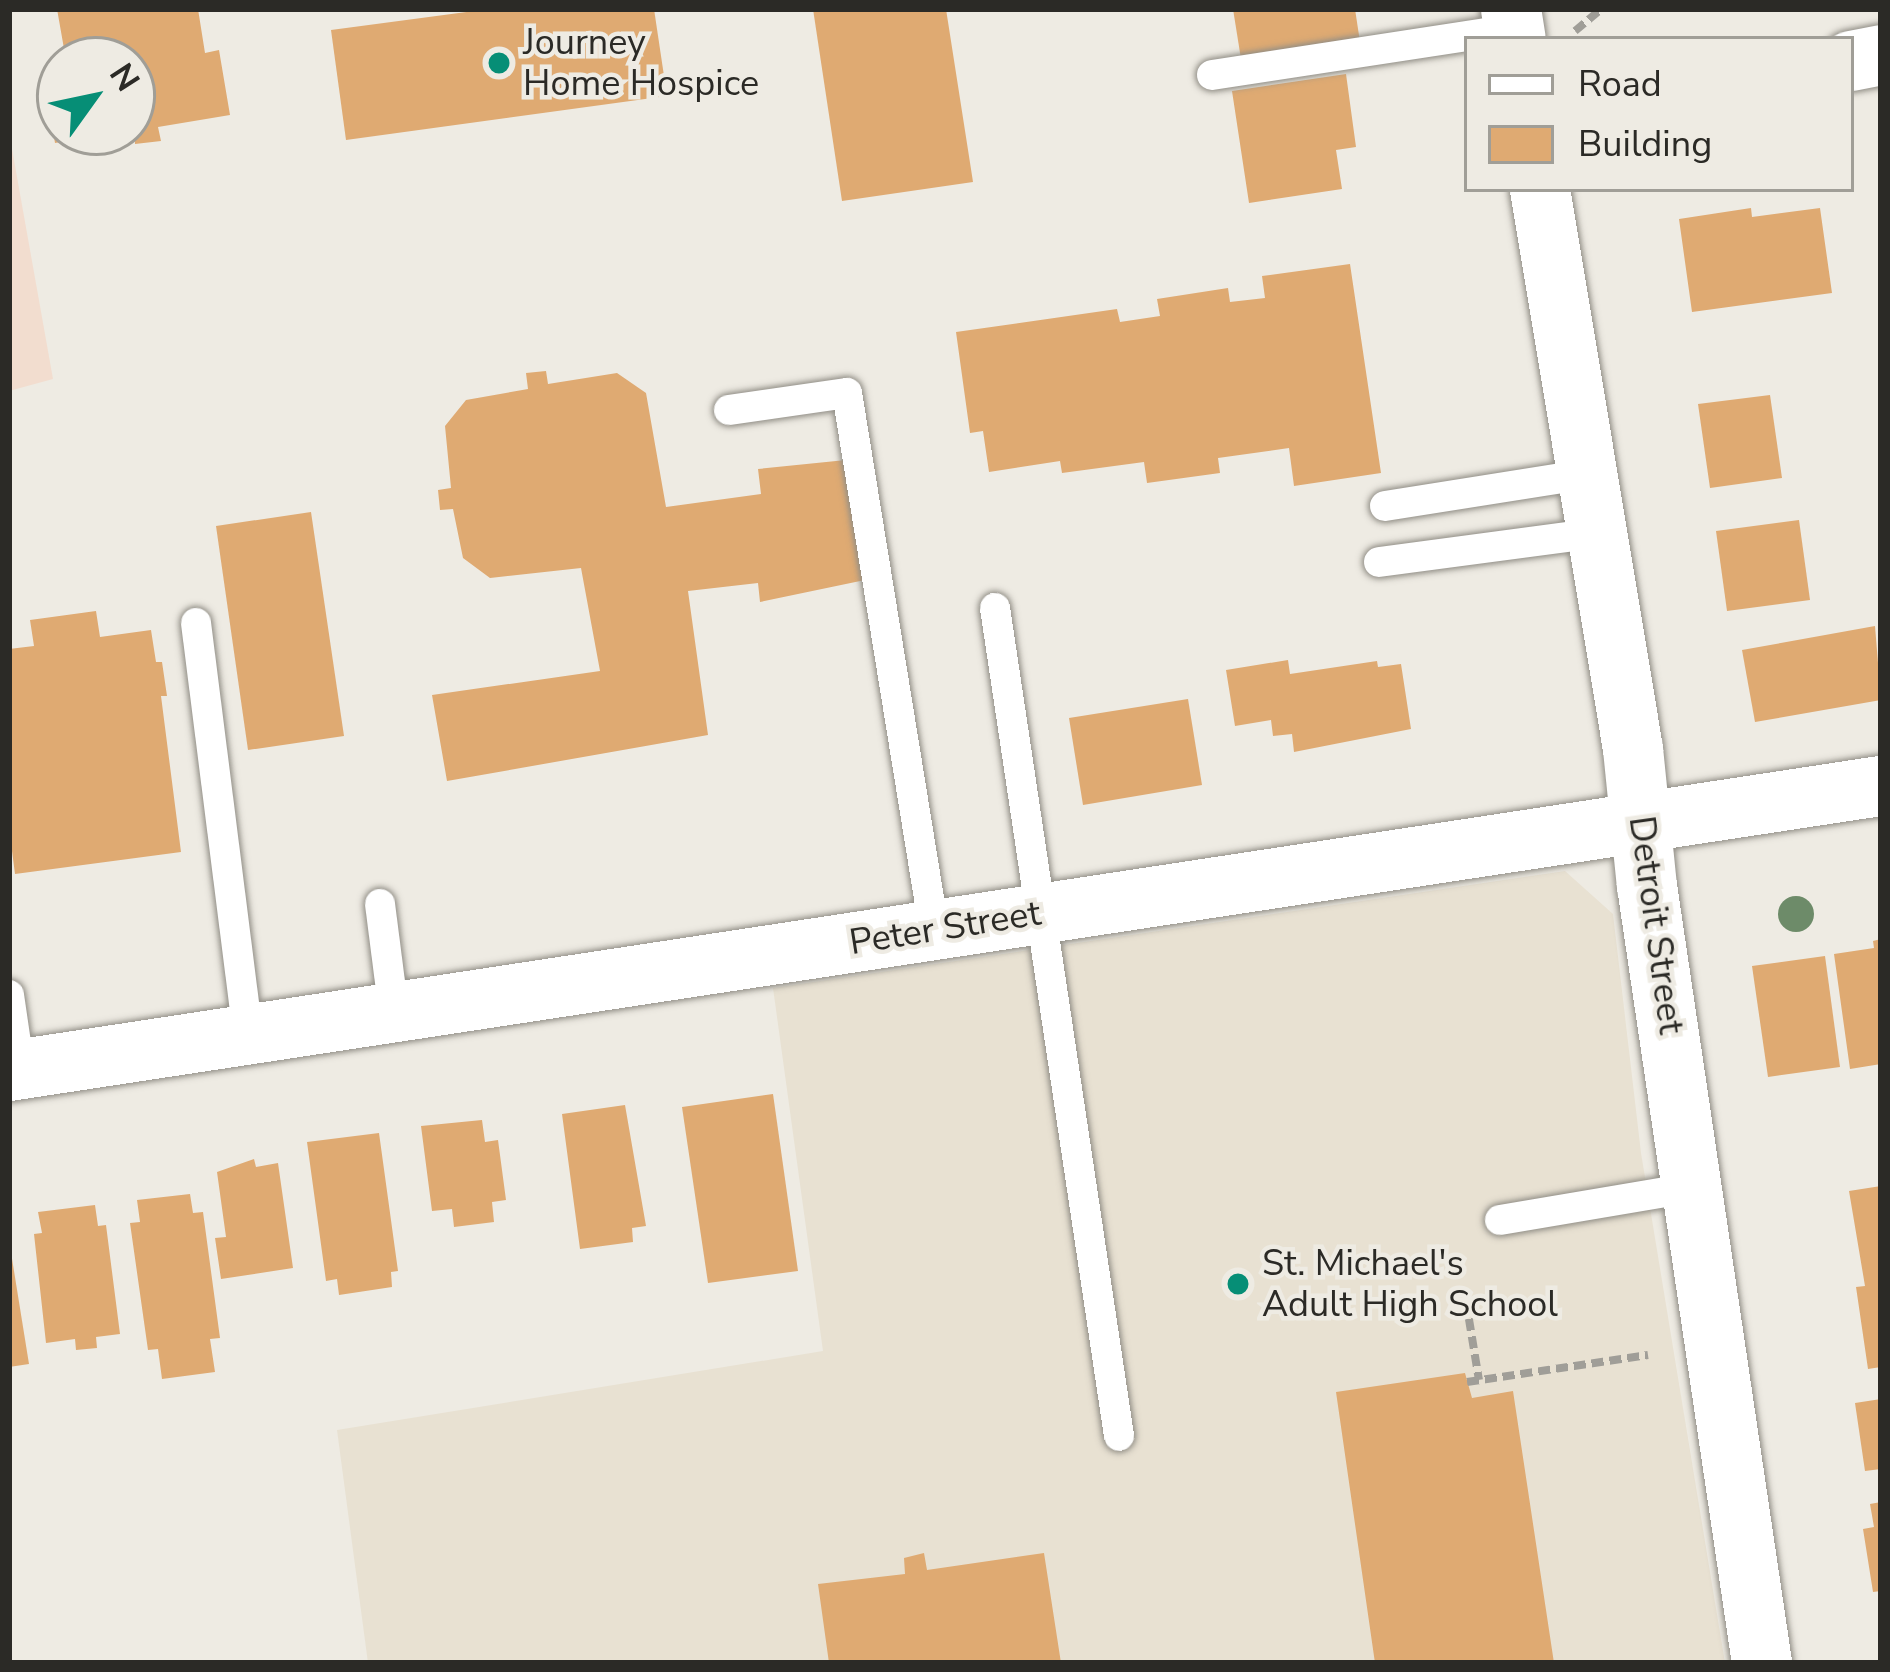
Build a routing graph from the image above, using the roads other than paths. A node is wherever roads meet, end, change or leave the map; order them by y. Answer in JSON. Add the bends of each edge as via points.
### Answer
{"nodes":[{"id":1,"x":1513,"y":26,"type":"edge"},
{"id":2,"x":1212,"y":75,"type":"dead end"},
{"id":3,"x":1540,"y":192,"type":"edge"},
{"id":4,"x":729,"y":410,"type":"dead end"},
{"id":5,"x":1586,"y":474,"type":"junction"},
{"id":6,"x":1385,"y":506,"type":"dead end"},
{"id":7,"x":1596,"y":533,"type":"junction"},
{"id":8,"x":1379,"y":562,"type":"dead end"},
{"id":9,"x":995,"y":608,"type":"dead end"},
{"id":10,"x":196,"y":622,"type":"dead end"},
{"id":11,"x":1881,"y":786,"type":"edge"},
{"id":12,"x":1642,"y":822,"type":"junction"},
{"id":13,"x":380,"y":904,"type":"dead end"},
{"id":14,"x":1042,"y":913,"type":"junction"},
{"id":15,"x":934,"y":929,"type":"junction"},
{"id":16,"x":9,"y":995,"type":"edge"},
{"id":17,"x":394,"y":1012,"type":"junction"},
{"id":18,"x":248,"y":1034,"type":"junction"},
{"id":19,"x":14,"y":1070,"type":"edge"},
{"id":20,"x":1695,"y":1187,"type":"junction"},
{"id":21,"x":1500,"y":1220,"type":"dead end"},
{"id":22,"x":1119,"y":1436,"type":"dead end"},
{"id":23,"x":1762,"y":1663,"type":"edge"}],
"edges":[{"from":1,"to":2,"type":"lane"},
{"from":3,"to":5,"type":"street","name":"Detroit Street"},
{"from":4,"to":15,"type":"lane","via":[[848,392]]},
{"from":5,"to":6,"type":"lane"},
{"from":5,"to":7,"type":"street","name":"Detroit Street"},
{"from":7,"to":8,"type":"lane"},
{"from":7,"to":12,"type":"street","name":"Detroit Street"},
{"from":9,"to":14,"type":"lane"},
{"from":10,"to":18,"type":"lane"},
{"from":11,"to":12,"type":"street","name":"Peter Street"},
{"from":12,"to":14,"type":"street","name":"Peter Street"},
{"from":12,"to":20,"type":"street","name":"Detroit Street"},
{"from":13,"to":17,"type":"lane"},
{"from":14,"to":15,"type":"street","name":"Peter Street"},
{"from":14,"to":22,"type":"lane"},
{"from":15,"to":17,"type":"street","name":"Peter Street"},
{"from":16,"to":19,"type":"lane"},
{"from":17,"to":18,"type":"street","name":"Peter Street"},
{"from":18,"to":19,"type":"street","name":"Peter Street"},
{"from":20,"to":21,"type":"lane"},
{"from":20,"to":23,"type":"street","name":"Detroit Street"}]}
